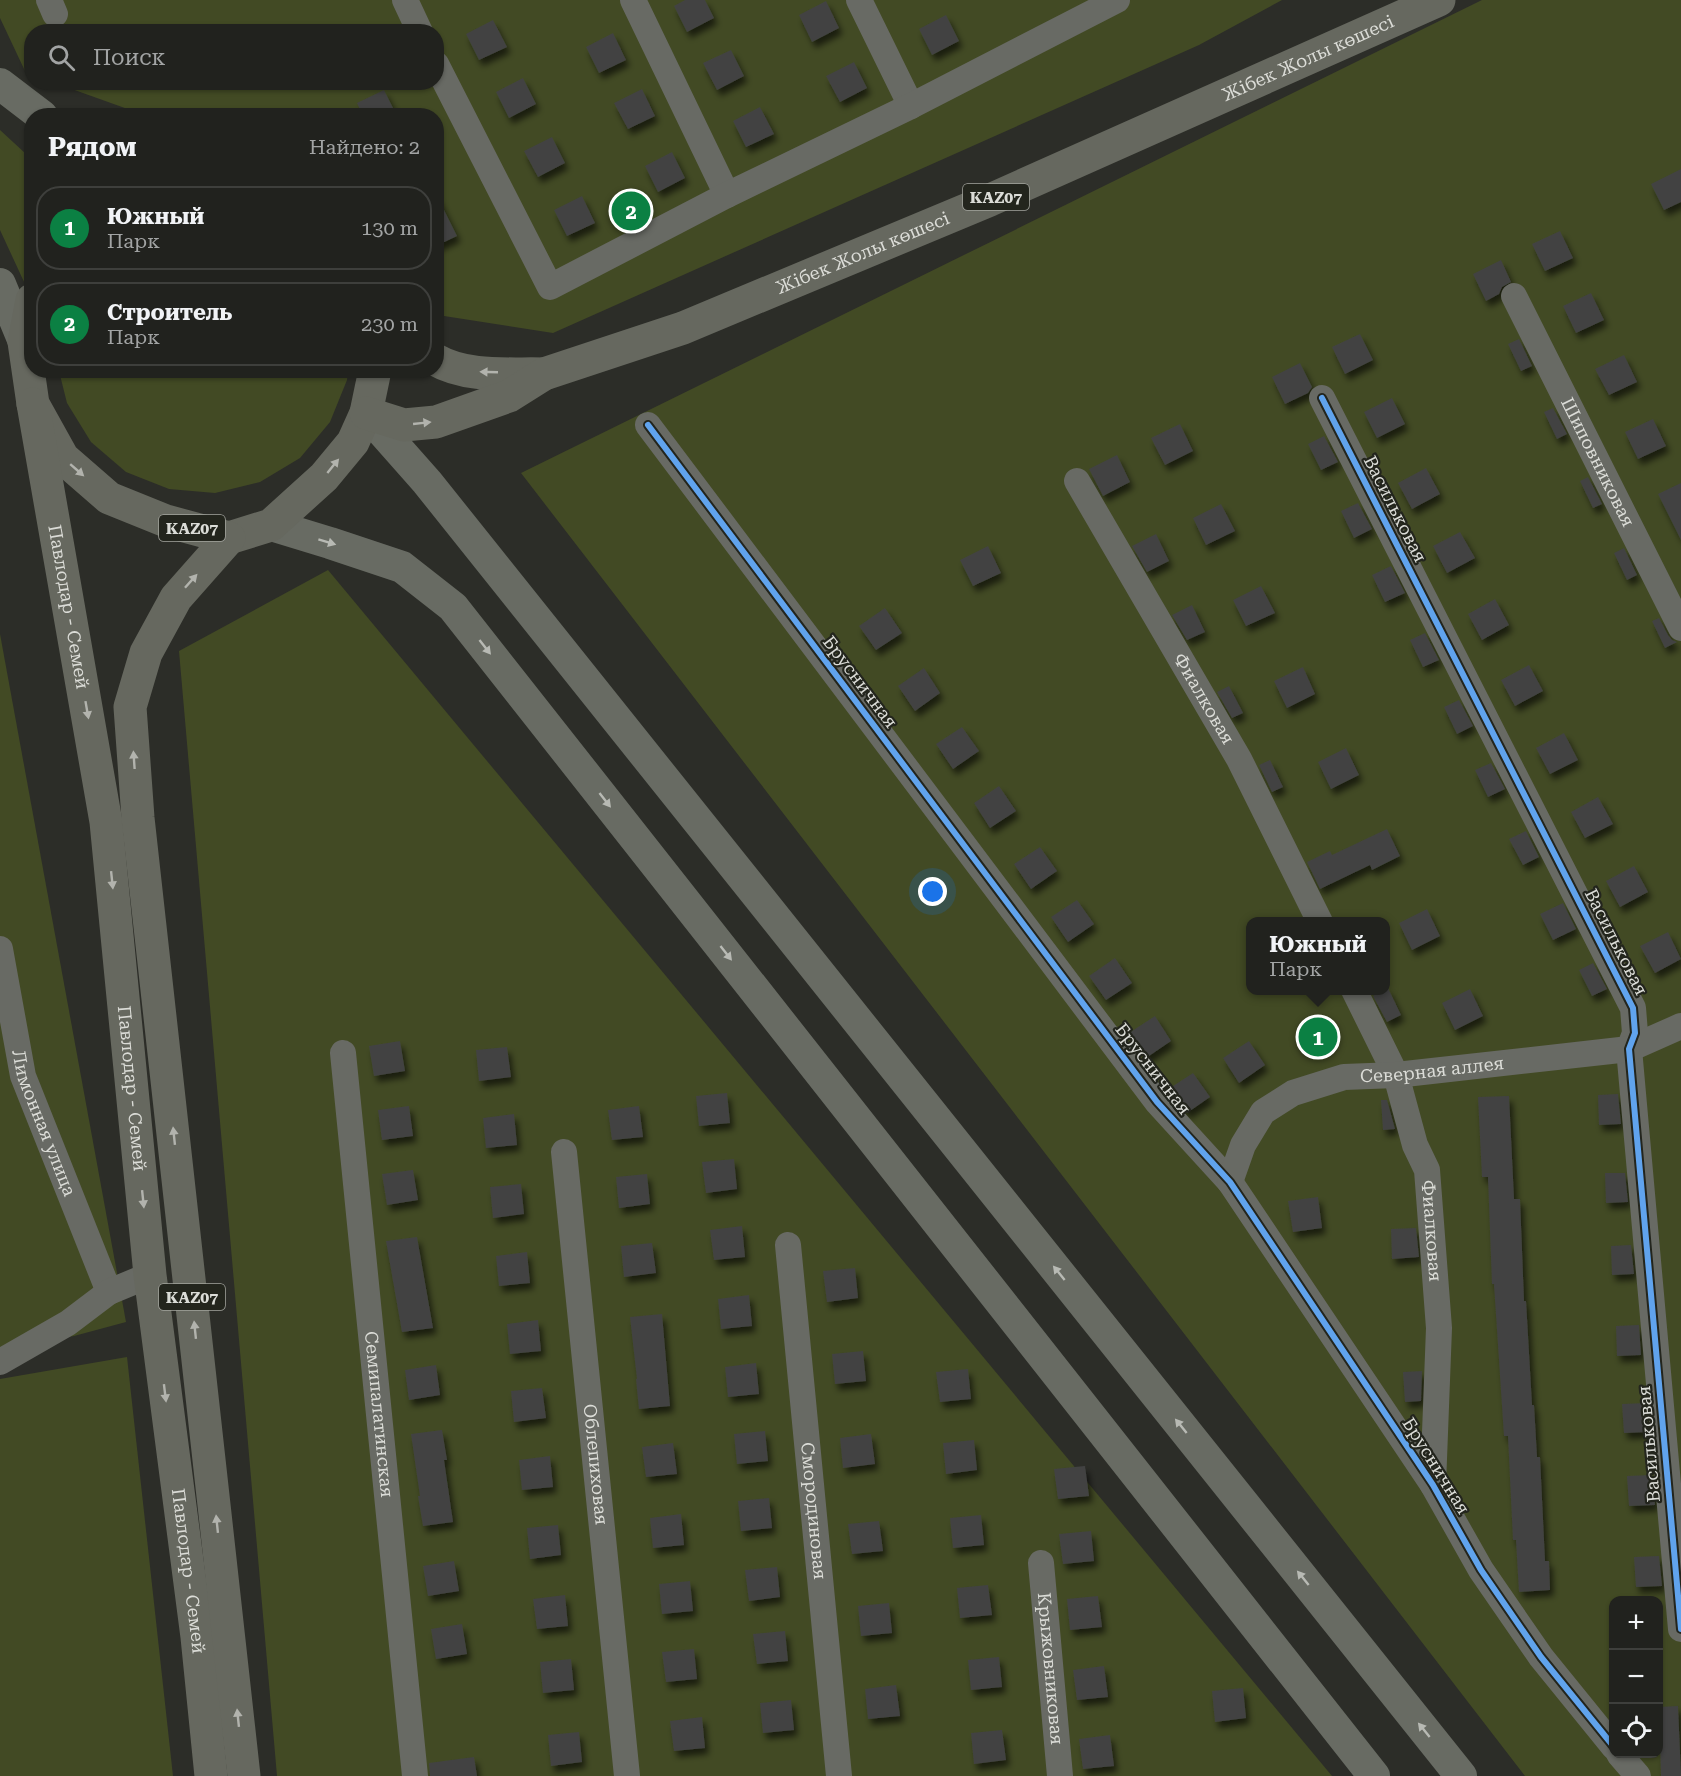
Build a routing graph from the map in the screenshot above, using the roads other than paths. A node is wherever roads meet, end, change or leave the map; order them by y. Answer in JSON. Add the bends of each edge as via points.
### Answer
{"nodes":[{"id":1,"x":405,"y":0,"type":"edge"},
{"id":2,"x":633,"y":0,"type":"edge"},
{"id":3,"x":859,"y":0,"type":"edge"},
{"id":4,"x":1439,"y":0,"type":"edge"},
{"id":5,"x":1114,"y":1,"type":"edge"},
{"id":6,"x":416,"y":24,"type":"edge"},
{"id":7,"x":444,"y":80,"type":"edge"},
{"id":8,"x":0,"y":84,"type":"edge"},
{"id":9,"x":911,"y":106,"type":"junction"},
{"id":10,"x":32,"y":108,"type":"edge"},
{"id":11,"x":727,"y":195,"type":"junction"},
{"id":12,"x":0,"y":284,"type":"edge"},
{"id":13,"x":1514,"y":296,"type":"dead end"},
{"id":14,"x":24,"y":342,"type":"edge"},
{"id":15,"x":444,"y":364,"type":"edge"},
{"id":16,"x":544,"y":374,"type":"junction"},
{"id":17,"x":29,"y":378,"type":"edge"},
{"id":18,"x":373,"y":378,"type":"edge"},
{"id":19,"x":1322,"y":398,"type":"dead end"},
{"id":20,"x":33,"y":404,"type":"junction"},
{"id":21,"x":366,"y":413,"type":"junction"},
{"id":22,"x":648,"y":425,"type":"dead end"},
{"id":23,"x":1077,"y":481,"type":"dead end"},
{"id":24,"x":271,"y":525,"type":"junction"},
{"id":25,"x":230,"y":538,"type":"junction"},
{"id":26,"x":1681,"y":628,"type":"edge"},
{"id":27,"x":1318,"y":917,"type":"edge"},
{"id":28,"x":0,"y":949,"type":"edge"},
{"id":29,"x":1356,"y":995,"type":"edge"},
{"id":30,"x":1681,"y":1026,"type":"edge"},
{"id":31,"x":1629,"y":1049,"type":"junction"},
{"id":32,"x":343,"y":1053,"type":"dead end"},
{"id":33,"x":1396,"y":1075,"type":"junction"},
{"id":34,"x":564,"y":1152,"type":"dead end"},
{"id":35,"x":1230,"y":1182,"type":"junction"},
{"id":36,"x":788,"y":1245,"type":"dead end"},
{"id":37,"x":150,"y":1275,"type":"junction"},
{"id":38,"x":109,"y":1292,"type":"junction"},
{"id":39,"x":0,"y":1362,"type":"edge"},
{"id":40,"x":1433,"y":1485,"type":"junction"},
{"id":41,"x":1041,"y":1563,"type":"dead end"},
{"id":42,"x":1681,"y":1629,"type":"edge"},
{"id":43,"x":1609,"y":1741,"type":"edge"},
{"id":44,"x":1622,"y":1758,"type":"edge"},
{"id":45,"x":211,"y":1776,"type":"edge"},
{"id":46,"x":244,"y":1776,"type":"edge"},
{"id":47,"x":414,"y":1776,"type":"edge"},
{"id":48,"x":627,"y":1776,"type":"edge"},
{"id":49,"x":839,"y":1776,"type":"edge"},
{"id":50,"x":1060,"y":1776,"type":"edge"},
{"id":51,"x":1374,"y":1776,"type":"edge"},
{"id":52,"x":1461,"y":1776,"type":"edge"},
{"id":53,"x":1638,"y":1776,"type":"edge"}],
"edges":[{"from":1,"to":6,"type":"street"},
{"from":2,"to":11,"type":"street"},
{"from":3,"to":9,"type":"street"},
{"from":4,"to":16,"type":"highway","name":"Жібек Жолы көшесі","number":"KAZ07","via":[[968,209],[683,328]]},
{"from":5,"to":9,"type":"street"},
{"from":7,"to":11,"type":"street","via":[[550,287]]},
{"from":8,"to":10,"type":"main road"},
{"from":9,"to":11,"type":"street"},
{"from":12,"to":14,"type":"main road"},
{"from":13,"to":26,"type":"street","name":"Шиповниковая"},
{"from":16,"to":15,"type":"highway","name":"Жібек Жолы көшесі","number":"KAZ07","one_way":true,"via":[[466,372]]},
{"from":21,"to":16,"type":"highway","name":"Жібек Жолы көшесі","number":"KAZ07","one_way":true,"via":[[404,425],[436,422],[508,396]]},
{"from":17,"to":20,"type":"highway","number":"KAZ07"},
{"from":18,"to":21,"type":"highway","number":"KAZ07"},
{"from":19,"to":31,"type":"street","name":"Васильковая","via":[[1633,1008],[1635,1033]]},
{"from":20,"to":25,"type":"highway","number":"KAZ07","one_way":true,"via":[[63,458],[109,498],[166,521]]},
{"from":20,"to":37,"type":"highway","name":"Павлодар - Семей","number":"KAZ07","one_way":true,"via":[[106,822]]},
{"from":24,"to":21,"type":"highway","number":"KAZ07","one_way":true,"via":[[324,477],[353,442]]},
{"from":52,"to":21,"type":"main road","one_way":true,"via":[[442,500]]},
{"from":22,"to":35,"type":"street","name":"Брусничная","via":[[1157,1102]]},
{"from":23,"to":27,"type":"street","name":"Фиалковая","via":[[1239,759]]},
{"from":24,"to":25,"type":"highway","number":"KAZ07"},
{"from":24,"to":51,"type":"main road","one_way":true,"via":[[402,567],[453,606]]},
{"from":46,"to":25,"type":"highway","name":"Павлодар - Семей","number":"KAZ07","one_way":true,"via":[[138,818],[130,707],[146,653],[176,598]]},
{"from":28,"to":38,"type":"street","name":"Лимонная улица","via":[[23,1076]]},
{"from":29,"to":33,"type":"street","name":"Фиалковая"},
{"from":30,"to":31,"type":"street","name":"Северная аллея"},
{"from":31,"to":33,"type":"street","name":"Северная аллея"},
{"from":31,"to":42,"type":"street","name":"Васильковая"},
{"from":32,"to":47,"type":"street","name":"Семипалатинская"},
{"from":33,"to":35,"type":"street","name":"Северная аллея","via":[[1344,1077],[1283,1099],[1263,1112],[1243,1145]]},
{"from":33,"to":40,"type":"street","name":"Фиалковая","via":[[1415,1144],[1427,1170],[1439,1328]]},
{"from":34,"to":48,"type":"street","name":"Облепиховая"},
{"from":35,"to":40,"type":"street","name":"Брусничная"},
{"from":36,"to":49,"type":"street","name":"Смородиновая"},
{"from":37,"to":38,"type":"street"},
{"from":37,"to":45,"type":"highway","name":"Павлодар - Семей","number":"KAZ07","one_way":true},
{"from":38,"to":39,"type":"street","via":[[68,1323]]},
{"from":40,"to":43,"type":"street","name":"Брусничная","via":[[1481,1570],[1541,1657]]},
{"from":41,"to":50,"type":"street","name":"Крыжовниковая"},
{"from":44,"to":53,"type":"street"}]}
